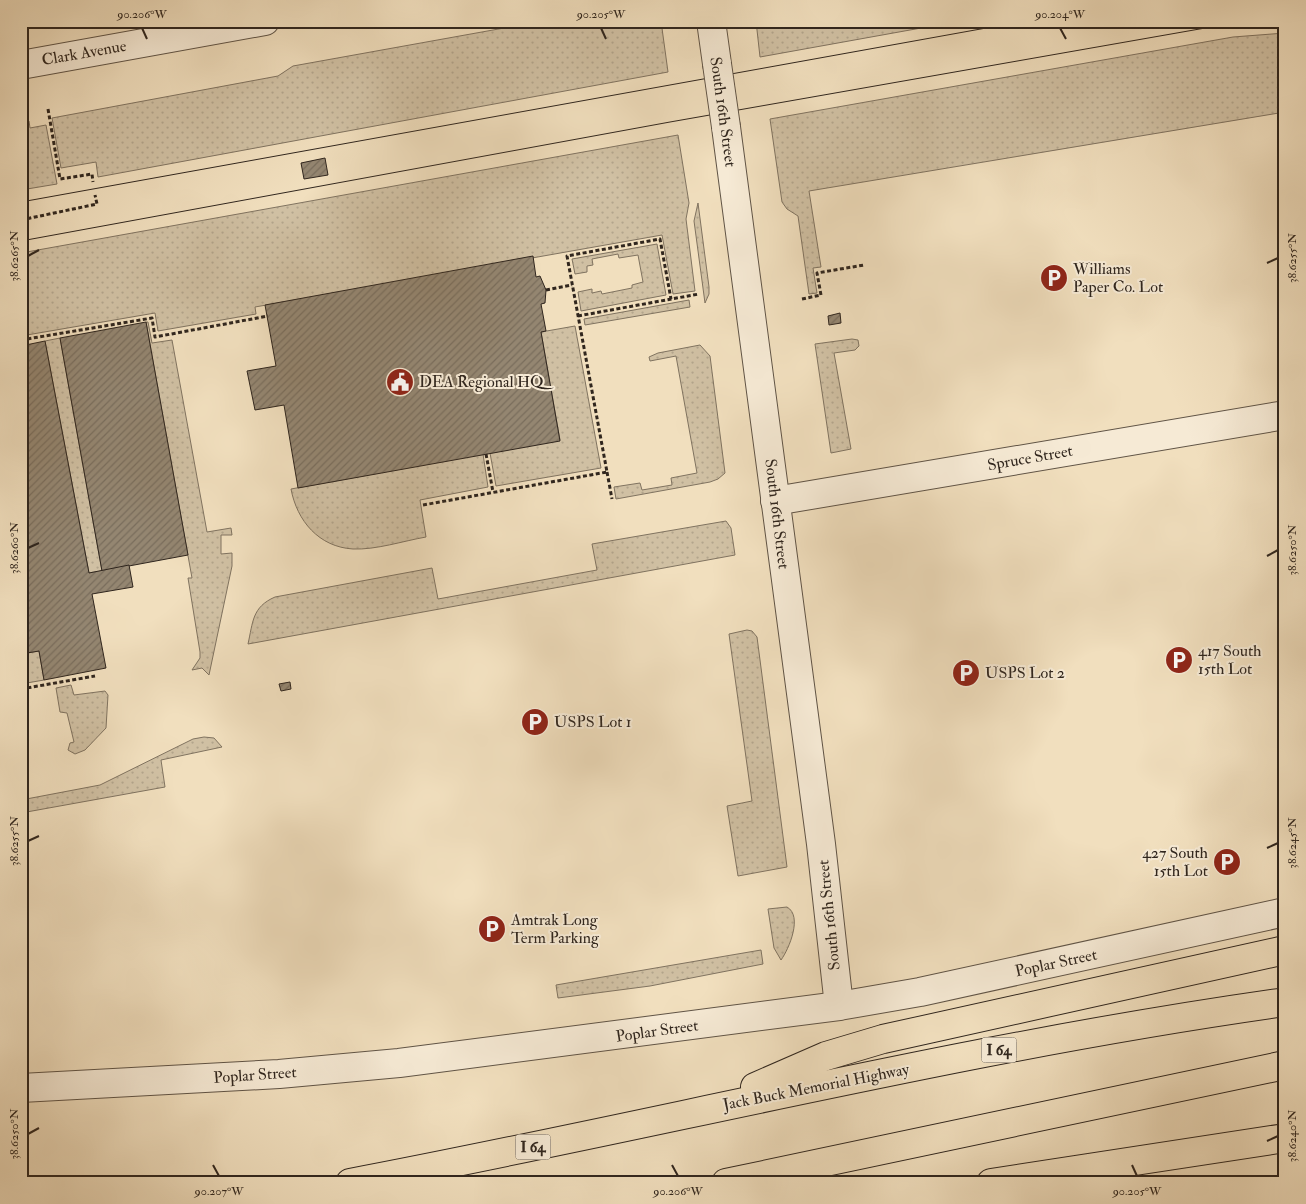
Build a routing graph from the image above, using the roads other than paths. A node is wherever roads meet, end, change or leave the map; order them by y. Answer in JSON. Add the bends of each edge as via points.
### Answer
{"nodes":[{"id":1,"x":265,"y":21,"type":"edge"},
{"id":2,"x":711,"y":21,"type":"edge"},
{"id":3,"x":21,"y":65,"type":"edge"},
{"id":4,"x":1285,"y":415,"type":"edge"},
{"id":5,"x":775,"y":501,"type":"junction"},
{"id":6,"x":1285,"y":912,"type":"edge"},
{"id":7,"x":1285,"y":950,"type":"edge"},
{"id":8,"x":1285,"y":1002,"type":"edge"},
{"id":9,"x":839,"y":1006,"type":"junction"},
{"id":10,"x":1285,"y":1065,"type":"edge"},
{"id":11,"x":21,"y":1088,"type":"edge"},
{"id":12,"x":716,"y":1107,"type":"junction"},
{"id":13,"x":1285,"y":1138,"type":"edge"},
{"id":14,"x":350,"y":1183,"type":"edge"},
{"id":15,"x":726,"y":1183,"type":"edge"},
{"id":16,"x":991,"y":1183,"type":"edge"}],
"edges":[{"from":1,"to":3,"type":"street","name":"Clark Avenue"},
{"from":2,"to":5,"type":"street","name":"South 16th Street","bridge":true},
{"from":4,"to":5,"type":"street","name":"Spruce Street"},
{"from":5,"to":9,"type":"street","name":"South 16th Street","via":[[821,844]]},
{"from":6,"to":9,"type":"street","name":"Poplar Street","via":[[920,992]]},
{"from":7,"to":12,"type":"highway","via":[[883,1039],[826,1056]]},
{"from":8,"to":12,"type":"highway","name":"Jack Buck Memorial Highway","number":"I 64","via":[[1044,1042]]},
{"from":9,"to":11,"type":"street","name":"Poplar Street","via":[[398,1063],[279,1074]]},
{"from":10,"to":15,"type":"highway"},
{"from":12,"to":14,"type":"highway","name":"Jack Buck Memorial Highway","number":"I 64","via":[[499,1155]]},
{"from":13,"to":16,"type":"highway"}]}
